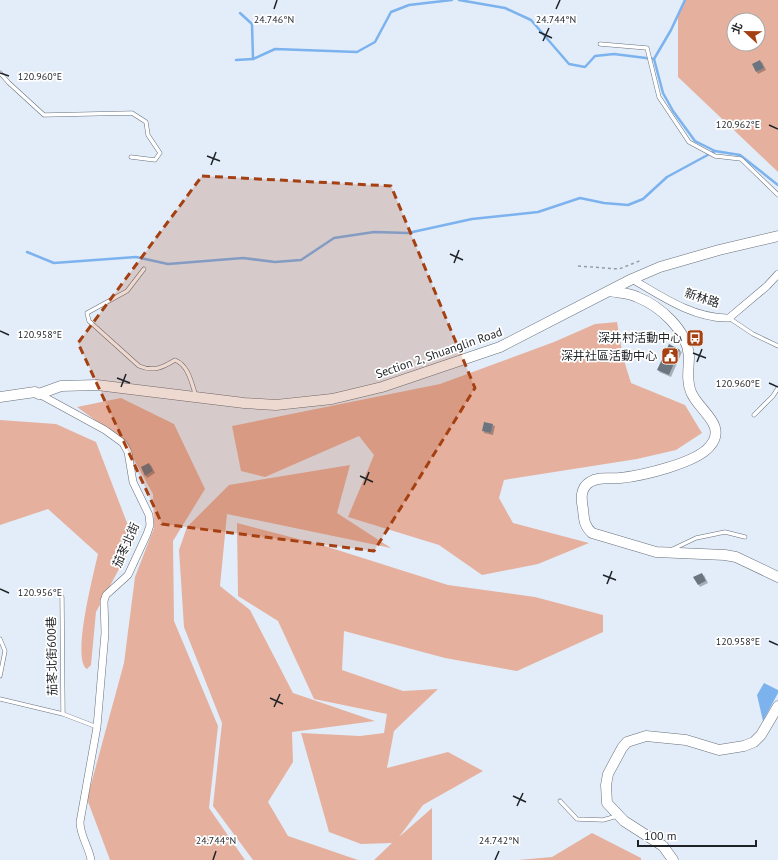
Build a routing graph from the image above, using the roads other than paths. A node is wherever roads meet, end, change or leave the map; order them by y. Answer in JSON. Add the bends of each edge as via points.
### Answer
{"nodes":[{"id":1,"x":600,"y":44,"type":"dead end"},
{"id":2,"x":0,"y":73,"type":"edge"},
{"id":3,"x":131,"y":157,"type":"dead end"},
{"id":4,"x":778,"y":195,"type":"edge"},
{"id":5,"x":778,"y":236,"type":"edge"},
{"id":6,"x":144,"y":269,"type":"dead end"},
{"id":7,"x":778,"y":274,"type":"edge"},
{"id":8,"x":632,"y":279,"type":"junction"},
{"id":9,"x":610,"y":291,"type":"junction"},
{"id":10,"x":729,"y":318,"type":"junction"},
{"id":11,"x":778,"y":346,"type":"edge"},
{"id":12,"x":778,"y":388,"type":"edge"},
{"id":13,"x":39,"y":394,"type":"junction"},
{"id":14,"x":196,"y":397,"type":"junction"},
{"id":15,"x":0,"y":398,"type":"edge"},
{"id":16,"x":754,"y":415,"type":"dead end"},
{"id":17,"x":745,"y":537,"type":"dead end"},
{"id":18,"x":667,"y":553,"type":"junction"},
{"id":19,"x":778,"y":576,"type":"edge"},
{"id":20,"x":62,"y":597,"type":"dead end"},
{"id":21,"x":0,"y":639,"type":"edge"},
{"id":22,"x":0,"y":676,"type":"edge"},
{"id":23,"x":0,"y":699,"type":"edge"},
{"id":24,"x":778,"y":706,"type":"edge"},
{"id":25,"x":63,"y":714,"type":"junction"},
{"id":26,"x":97,"y":727,"type":"junction"},
{"id":27,"x":560,"y":801,"type":"dead end"},
{"id":28,"x":617,"y":816,"type":"junction"},
{"id":29,"x":91,"y":860,"type":"edge"},
{"id":30,"x":673,"y":860,"type":"edge"}],
"edges":[{"from":1,"to":4,"type":"lane","via":[[647,48],[659,97],[689,142],[715,156],[741,159]]},
{"from":2,"to":3,"type":"lane","via":[[44,115],[132,113],[146,122],[148,135],[160,153],[154,160]]},
{"from":5,"to":8,"type":"street","via":[[660,267]]},
{"from":6,"to":14,"type":"lane","via":[[127,291],[87,314],[89,321],[139,366],[157,369],[175,360],[178,361],[189,373]]},
{"from":7,"to":10,"type":"street","name":"新林路"},
{"from":8,"to":9,"type":"street"},
{"from":8,"to":10,"type":"street","name":"新林路","via":[[672,302],[702,314]]},
{"from":9,"to":14,"type":"street","name":"Section 2, Shuanglin Road","via":[[500,347],[382,387],[332,399],[276,405]]},
{"from":9,"to":18,"type":"street","via":[[637,297],[660,311],[676,325],[686,342],[691,392],[715,425],[715,436],[709,448],[680,463],[643,475],[598,478],[589,482],[581,498],[585,526],[592,534],[631,546]]},
{"from":10,"to":11,"type":"lane"},
{"from":12,"to":16,"type":"lane"},
{"from":13,"to":14,"type":"street","name":"Section 2, Shuanglin Road","via":[[61,386],[97,386]]},
{"from":13,"to":15,"type":"street","via":[[35,392]]},
{"from":13,"to":26,"type":"street","name":"茄苳北街","via":[[124,443],[133,482],[149,515],[150,525],[147,534],[128,575],[106,595],[104,601],[105,633]]},
{"from":17,"to":18,"type":"lane","via":[[725,532],[696,538]]},
{"from":18,"to":19,"type":"street","via":[[725,554]]},
{"from":20,"to":25,"type":"lane","name":"茄苳北街600巷"},
{"from":21,"to":22,"type":"lane","via":[[5,651]]},
{"from":23,"to":25,"type":"lane","name":"茄苳北街600巷"},
{"from":24,"to":28,"type":"street","via":[[761,734],[754,742],[744,746],[719,750],[686,740],[646,736],[627,742],[612,766],[606,785],[607,803]]},
{"from":25,"to":26,"type":"lane","name":"茄苳北街600巷"},
{"from":26,"to":29,"type":"street","name":"茄苳北街","via":[[80,822],[80,831]]},
{"from":27,"to":28,"type":"lane","via":[[577,819],[603,820]]},
{"from":28,"to":30,"type":"street","via":[[663,846]]}]}
